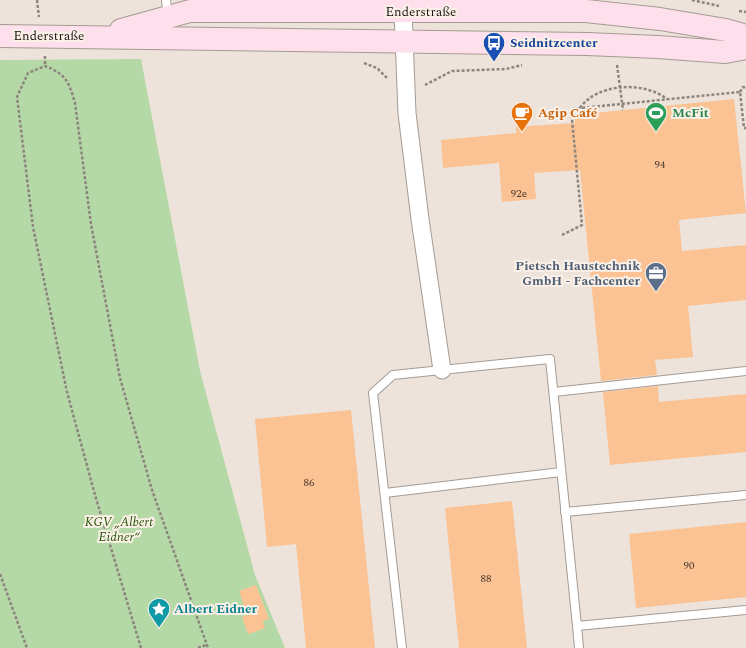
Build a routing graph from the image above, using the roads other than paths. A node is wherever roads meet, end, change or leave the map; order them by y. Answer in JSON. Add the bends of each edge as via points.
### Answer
{"nodes":[{"id":1,"x":402,"y":6,"type":"edge"},
{"id":2,"x":167,"y":9,"type":"edge"},
{"id":3,"x":0,"y":36,"type":"edge"},
{"id":4,"x":97,"y":36,"type":"junction"},
{"id":5,"x":746,"y":36,"type":"edge"},
{"id":6,"x":404,"y":42,"type":"junction"},
{"id":7,"x":746,"y":48,"type":"edge"},
{"id":8,"x":442,"y":370,"type":"junction"},
{"id":9,"x":746,"y":371,"type":"edge"},
{"id":10,"x":554,"y":392,"type":"junction"},
{"id":11,"x":561,"y":472,"type":"junction"},
{"id":12,"x":385,"y":493,"type":"junction"},
{"id":13,"x":746,"y":495,"type":"edge"},
{"id":14,"x":565,"y":512,"type":"junction"},
{"id":15,"x":746,"y":610,"type":"edge"},
{"id":16,"x":577,"y":626,"type":"junction"},
{"id":17,"x":402,"y":648,"type":"edge"},
{"id":18,"x":579,"y":648,"type":"edge"}],
"edges":[{"from":1,"to":2,"type":"main road","name":"Enderstraße","via":[[190,11]]},
{"from":1,"to":5,"type":"main road","name":"Enderstraße","via":[[624,14],[726,30]]},
{"from":1,"to":6,"type":"street"},
{"from":2,"to":4,"type":"main road","name":"Enderstraße"},
{"from":3,"to":4,"type":"main road","name":"Enderstraße"},
{"from":4,"to":6,"type":"main road","name":"Enderstraße"},
{"from":6,"to":7,"type":"main road","name":"Enderstraße","via":[[587,44],[725,52]]},
{"from":6,"to":8,"type":"street","via":[[408,113],[420,219]]},
{"from":8,"to":10,"type":"lane","via":[[550,359]]},
{"from":8,"to":12,"type":"lane","via":[[393,374],[373,393]]},
{"from":9,"to":10,"type":"lane"},
{"from":10,"to":11,"type":"lane"},
{"from":11,"to":12,"type":"lane"},
{"from":11,"to":14,"type":"lane"},
{"from":12,"to":17,"type":"lane"},
{"from":13,"to":14,"type":"lane"},
{"from":14,"to":16,"type":"lane"},
{"from":15,"to":16,"type":"lane"},
{"from":16,"to":18,"type":"lane"}]}
